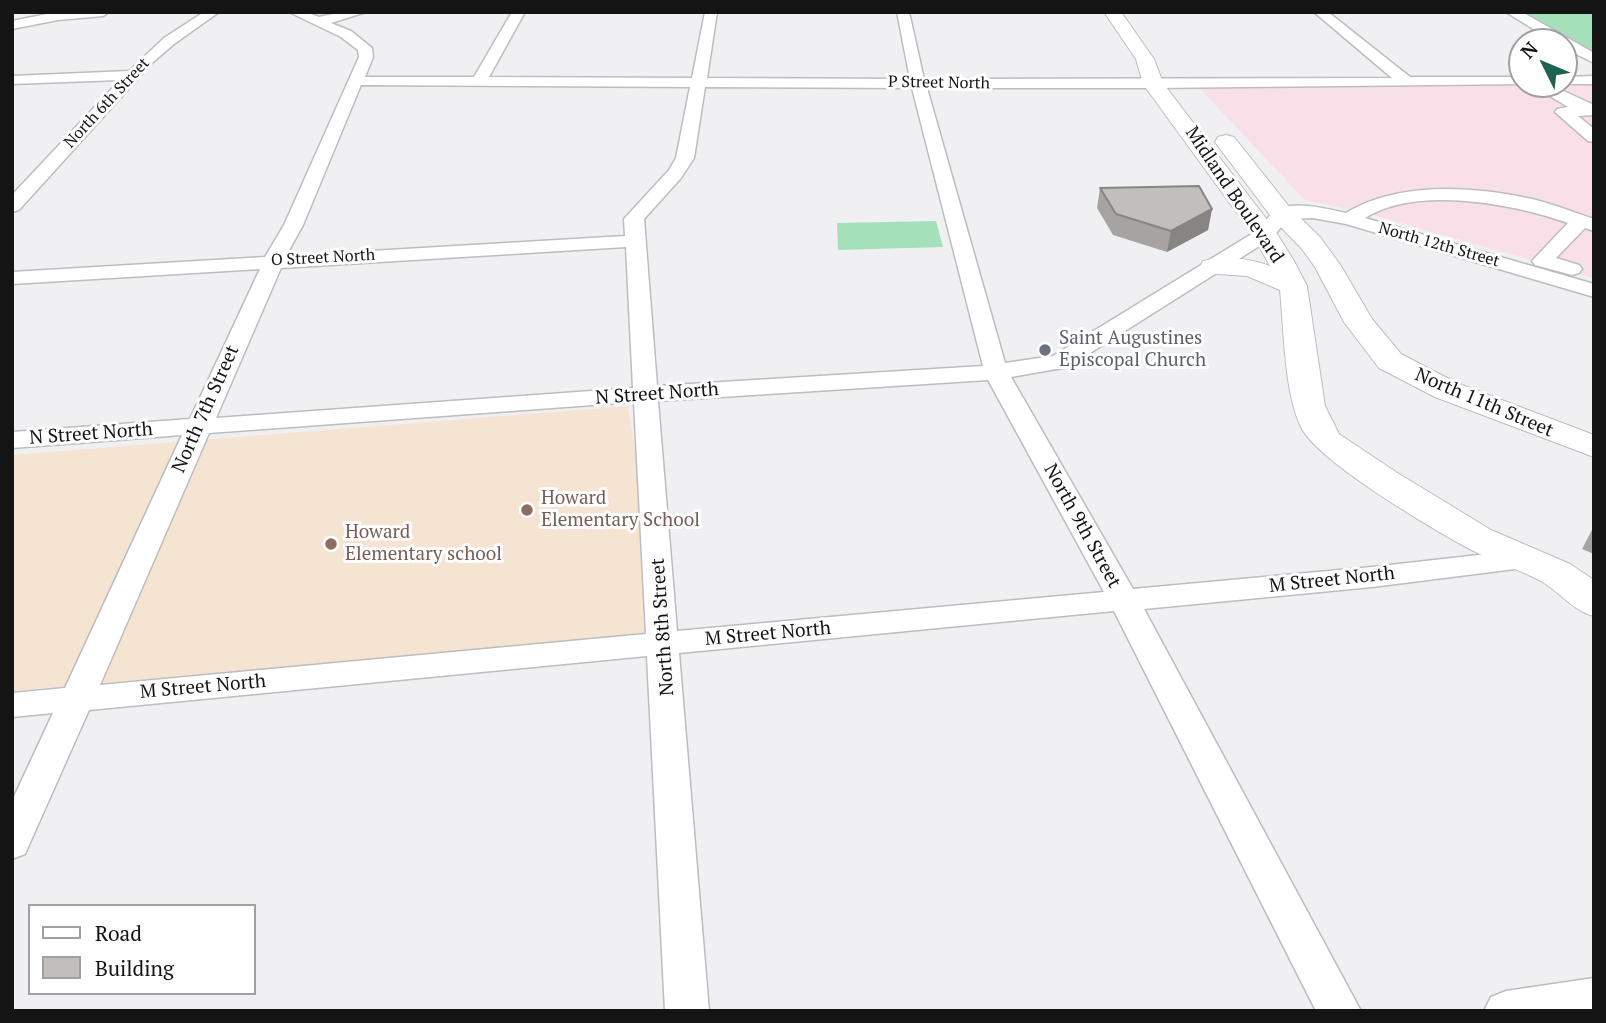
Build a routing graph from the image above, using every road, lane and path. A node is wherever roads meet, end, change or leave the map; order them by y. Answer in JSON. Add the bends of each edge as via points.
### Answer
{"nodes":[{"id":1,"x":103,"y":12,"type":"edge"},
{"id":2,"x":213,"y":12,"type":"edge"},
{"id":3,"x":360,"y":12,"type":"edge"},
{"id":4,"x":519,"y":12,"type":"edge"},
{"id":5,"x":711,"y":12,"type":"edge"},
{"id":6,"x":903,"y":12,"type":"edge"},
{"id":7,"x":1112,"y":12,"type":"edge"},
{"id":8,"x":1320,"y":12,"type":"edge"},
{"id":9,"x":1512,"y":12,"type":"edge"},
{"id":10,"x":306,"y":17,"type":"edge"},
{"id":11,"x":12,"y":25,"type":"edge"},
{"id":12,"x":1540,"y":28,"type":"edge"},
{"id":13,"x":1578,"y":50,"type":"edge"},
{"id":14,"x":1594,"y":59,"type":"edge"},
{"id":15,"x":133,"y":75,"type":"junction"},
{"id":16,"x":1159,"y":75,"type":"junction"},
{"id":17,"x":12,"y":80,"type":"edge"},
{"id":18,"x":357,"y":81,"type":"junction"},
{"id":19,"x":1508,"y":81,"type":"edge"},
{"id":20,"x":699,"y":82,"type":"junction"},
{"id":21,"x":1406,"y":82,"type":"junction"},
{"id":22,"x":478,"y":83,"type":"junction"},
{"id":23,"x":918,"y":83,"type":"junction"},
{"id":24,"x":1566,"y":98,"type":"edge"},
{"id":25,"x":1197,"y":105,"type":"dead end"},
{"id":26,"x":1590,"y":110,"type":"edge"},
{"id":27,"x":1214,"y":127,"type":"dead end"},
{"id":28,"x":1594,"y":137,"type":"edge"},
{"id":29,"x":12,"y":206,"type":"edge"},
{"id":30,"x":1349,"y":219,"type":"junction"},
{"id":31,"x":1587,"y":223,"type":"edge"},
{"id":32,"x":1274,"y":224,"type":"junction"},
{"id":33,"x":634,"y":241,"type":"junction"},
{"id":34,"x":275,"y":261,"type":"junction"},
{"id":35,"x":1213,"y":268,"type":"junction"},
{"id":36,"x":12,"y":278,"type":"edge"},
{"id":37,"x":1588,"y":282,"type":"edge"},
{"id":38,"x":1293,"y":286,"type":"junction"},
{"id":39,"x":996,"y":372,"type":"junction"},
{"id":40,"x":646,"y":394,"type":"junction"},
{"id":41,"x":198,"y":426,"type":"junction"},
{"id":42,"x":12,"y":440,"type":"edge"},
{"id":43,"x":1594,"y":447,"type":"edge"},
{"id":44,"x":1523,"y":559,"type":"junction"},
{"id":45,"x":1592,"y":599,"type":"edge"},
{"id":46,"x":1124,"y":600,"type":"junction"},
{"id":47,"x":664,"y":643,"type":"junction"},
{"id":48,"x":77,"y":699,"type":"junction"},
{"id":49,"x":12,"y":705,"type":"edge"},
{"id":50,"x":12,"y":842,"type":"edge"},
{"id":51,"x":1594,"y":998,"type":"edge"},
{"id":52,"x":687,"y":1011,"type":"edge"},
{"id":53,"x":1339,"y":1011,"type":"edge"},
{"id":54,"x":1506,"y":1011,"type":"edge"}],
"edges":[{"from":1,"to":11,"type":"street"},
{"from":2,"to":15,"type":"street","name":"North 6th Street","via":[[158,50]]},
{"from":3,"to":10,"type":"street"},
{"from":4,"to":22,"type":"street"},
{"from":5,"to":20,"type":"street","name":"North 8th Street"},
{"from":6,"to":23,"type":"street","name":"North 9th Street"},
{"from":7,"to":16,"type":"main road","name":"Midland Boulevard"},
{"from":8,"to":21,"type":"street"},
{"from":9,"to":12,"type":"street"},
{"from":10,"to":18,"type":"street","name":"North 7th Street","via":[[365,48]]},
{"from":13,"to":14,"type":"street"},
{"from":15,"to":17,"type":"street"},
{"from":15,"to":29,"type":"street","name":"North 6th Street"},
{"from":16,"to":21,"type":"street","name":"P Street North"},
{"from":16,"to":23,"type":"street","name":"P Street North"},
{"from":16,"to":25,"type":"main road","name":"Midland Boulevard"},
{"from":16,"to":32,"type":"main road","name":"Midland Boulevard"},
{"from":18,"to":22,"type":"street","name":"P Street North"},
{"from":18,"to":34,"type":"street","name":"North 7th Street"},
{"from":19,"to":21,"type":"street","name":"P Street North"},
{"from":20,"to":22,"type":"street","name":"P Street North"},
{"from":20,"to":23,"type":"street","name":"P Street North"},
{"from":20,"to":33,"type":"street","name":"North 8th Street","via":[[682,166],[640,209],[634,219]]},
{"from":23,"to":39,"type":"street","name":"North 9th Street"},
{"from":24,"to":26,"type":"street"},
{"from":26,"to":28,"type":"street","via":[[1563,112]]},
{"from":27,"to":32,"type":"main road","name":"Midland Boulevard"},
{"from":30,"to":31,"type":"street","via":[[1358,211],[1408,198],[1475,195],[1530,204]]},
{"from":30,"to":32,"type":"street","name":"North 12th Street","via":[[1313,212]]},
{"from":30,"to":37,"type":"street","name":"North 12th Street"},
{"from":31,"to":37,"type":"street","via":[[1542,261]]},
{"from":32,"to":35,"type":"street","name":"N Street North"},
{"from":32,"to":38,"type":"main road","name":"Midland Boulevard"},
{"from":32,"to":43,"type":"main road","name":"North 11th Street","via":[[1311,243],[1359,323],[1390,360],[1446,390]]},
{"from":33,"to":34,"type":"street","name":"O Street North"},
{"from":33,"to":40,"type":"street","name":"North 8th Street"},
{"from":34,"to":36,"type":"street","name":"O Street North"},
{"from":34,"to":41,"type":"street","name":"North 7th Street"},
{"from":35,"to":38,"type":"main road","via":[[1251,268]]},
{"from":35,"to":39,"type":"street","name":"N Street North","via":[[1060,362]]},
{"from":38,"to":44,"type":"main road","name":"Midland Boulevard","via":[[1309,406],[1327,441],[1478,538]]},
{"from":39,"to":40,"type":"street","name":"N Street North"},
{"from":39,"to":46,"type":"street","name":"North 9th Street"},
{"from":40,"to":41,"type":"street","name":"N Street North"},
{"from":40,"to":47,"type":"street","name":"North 8th Street"},
{"from":41,"to":42,"type":"street","name":"N Street North"},
{"from":41,"to":48,"type":"street","name":"North 7th Street"},
{"from":44,"to":45,"type":"main road","name":"Midland Boulevard","via":[[1556,573]]},
{"from":44,"to":46,"type":"street","name":"M Street North"},
{"from":46,"to":47,"type":"street","name":"M Street North"},
{"from":46,"to":53,"type":"street","name":"North 9th Street"},
{"from":47,"to":48,"type":"street","name":"M Street North"},
{"from":47,"to":52,"type":"street","name":"North 8th Street"},
{"from":48,"to":49,"type":"street","name":"M Street North"},
{"from":48,"to":50,"type":"street","name":"North 7th Street"},
{"from":51,"to":54,"type":"street"}]}
